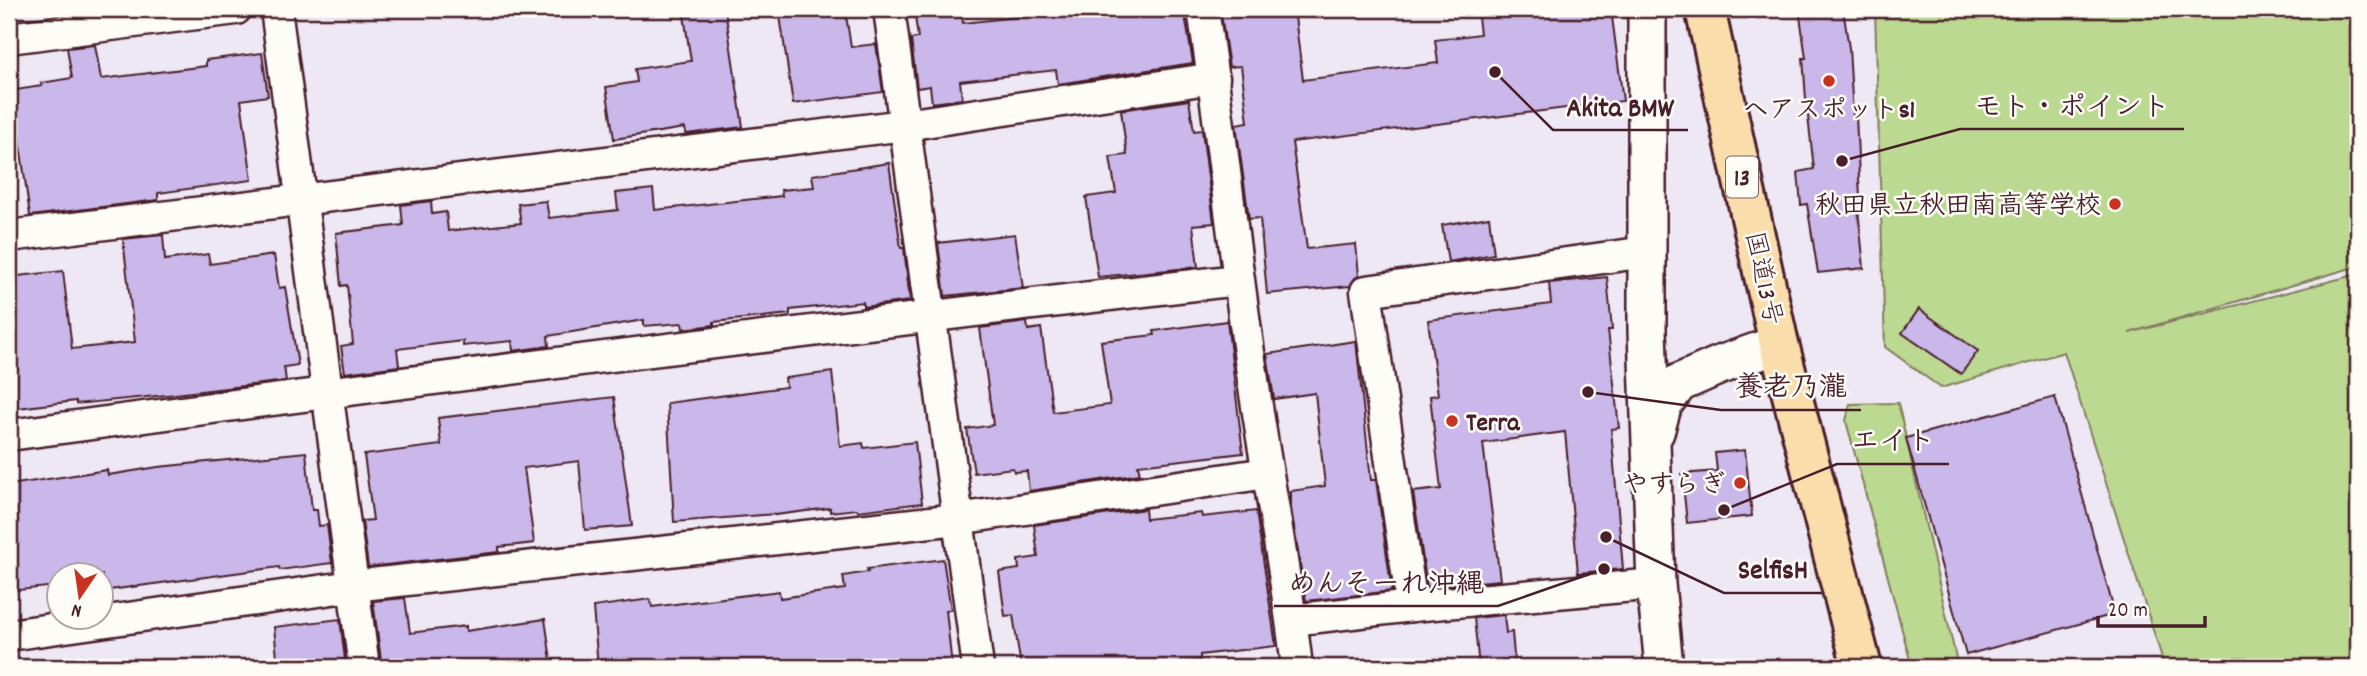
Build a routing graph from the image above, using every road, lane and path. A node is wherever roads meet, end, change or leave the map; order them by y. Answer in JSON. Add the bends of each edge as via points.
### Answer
{"nodes":[{"id":1,"x":236,"y":9,"type":"edge"},
{"id":2,"x":276,"y":9,"type":"edge"},
{"id":3,"x":889,"y":9,"type":"edge"},
{"id":4,"x":1203,"y":9,"type":"edge"},
{"id":5,"x":1647,"y":9,"type":"edge"},
{"id":6,"x":1705,"y":9,"type":"edge"},
{"id":7,"x":9,"y":38,"type":"edge"},
{"id":8,"x":1213,"y":78,"type":"junction"},
{"id":9,"x":905,"y":125,"type":"junction"},
{"id":10,"x":301,"y":200,"type":"junction"},
{"id":11,"x":9,"y":236,"type":"edge"},
{"id":12,"x":1646,"y":252,"type":"junction"},
{"id":13,"x":1238,"y":280,"type":"junction"},
{"id":14,"x":931,"y":315,"type":"junction"},
{"id":15,"x":1779,"y":344,"type":"junction"},
{"id":16,"x":327,"y":392,"type":"junction"},
{"id":17,"x":9,"y":435,"type":"edge"},
{"id":18,"x":1652,"y":440,"type":"junction"},
{"id":19,"x":1267,"y":473,"type":"junction"},
{"id":20,"x":958,"y":519,"type":"junction"},
{"id":21,"x":1656,"y":584,"type":"junction"},
{"id":22,"x":353,"y":586,"type":"junction"},
{"id":23,"x":1412,"y":606,"type":"junction"},
{"id":24,"x":1292,"y":620,"type":"junction"},
{"id":25,"x":9,"y":635,"type":"edge"},
{"id":26,"x":364,"y":667,"type":"edge"},
{"id":27,"x":978,"y":667,"type":"edge"},
{"id":28,"x":1297,"y":667,"type":"edge"},
{"id":29,"x":1664,"y":667,"type":"edge"},
{"id":30,"x":1863,"y":667,"type":"edge"}],
"edges":[{"from":1,"to":7,"type":"street"},
{"from":2,"to":10,"type":"street"},
{"from":3,"to":9,"type":"street"},
{"from":4,"to":8,"type":"street"},
{"from":5,"to":12,"type":"street"},
{"from":6,"to":15,"type":"highway","name":"国道13号","number":"13"},
{"from":8,"to":9,"type":"street"},
{"from":8,"to":13,"type":"street"},
{"from":9,"to":10,"type":"street"},
{"from":9,"to":14,"type":"street"},
{"from":10,"to":11,"type":"street"},
{"from":10,"to":16,"type":"street"},
{"from":12,"to":18,"type":"street"},
{"from":12,"to":23,"type":"street","via":[[1366,291]]},
{"from":13,"to":14,"type":"street"},
{"from":13,"to":19,"type":"street"},
{"from":14,"to":16,"type":"street"},
{"from":14,"to":20,"type":"street"},
{"from":15,"to":18,"type":"street","via":[[1679,383],[1663,404]]},
{"from":15,"to":30,"type":"highway","name":"国道13号","number":"13"},
{"from":16,"to":17,"type":"street"},
{"from":16,"to":22,"type":"street"},
{"from":18,"to":21,"type":"street"},
{"from":19,"to":20,"type":"street"},
{"from":19,"to":24,"type":"street"},
{"from":20,"to":22,"type":"street"},
{"from":20,"to":27,"type":"street"},
{"from":21,"to":23,"type":"street"},
{"from":21,"to":29,"type":"street"},
{"from":22,"to":25,"type":"street"},
{"from":22,"to":26,"type":"street"},
{"from":23,"to":24,"type":"street"},
{"from":24,"to":28,"type":"street"}]}
